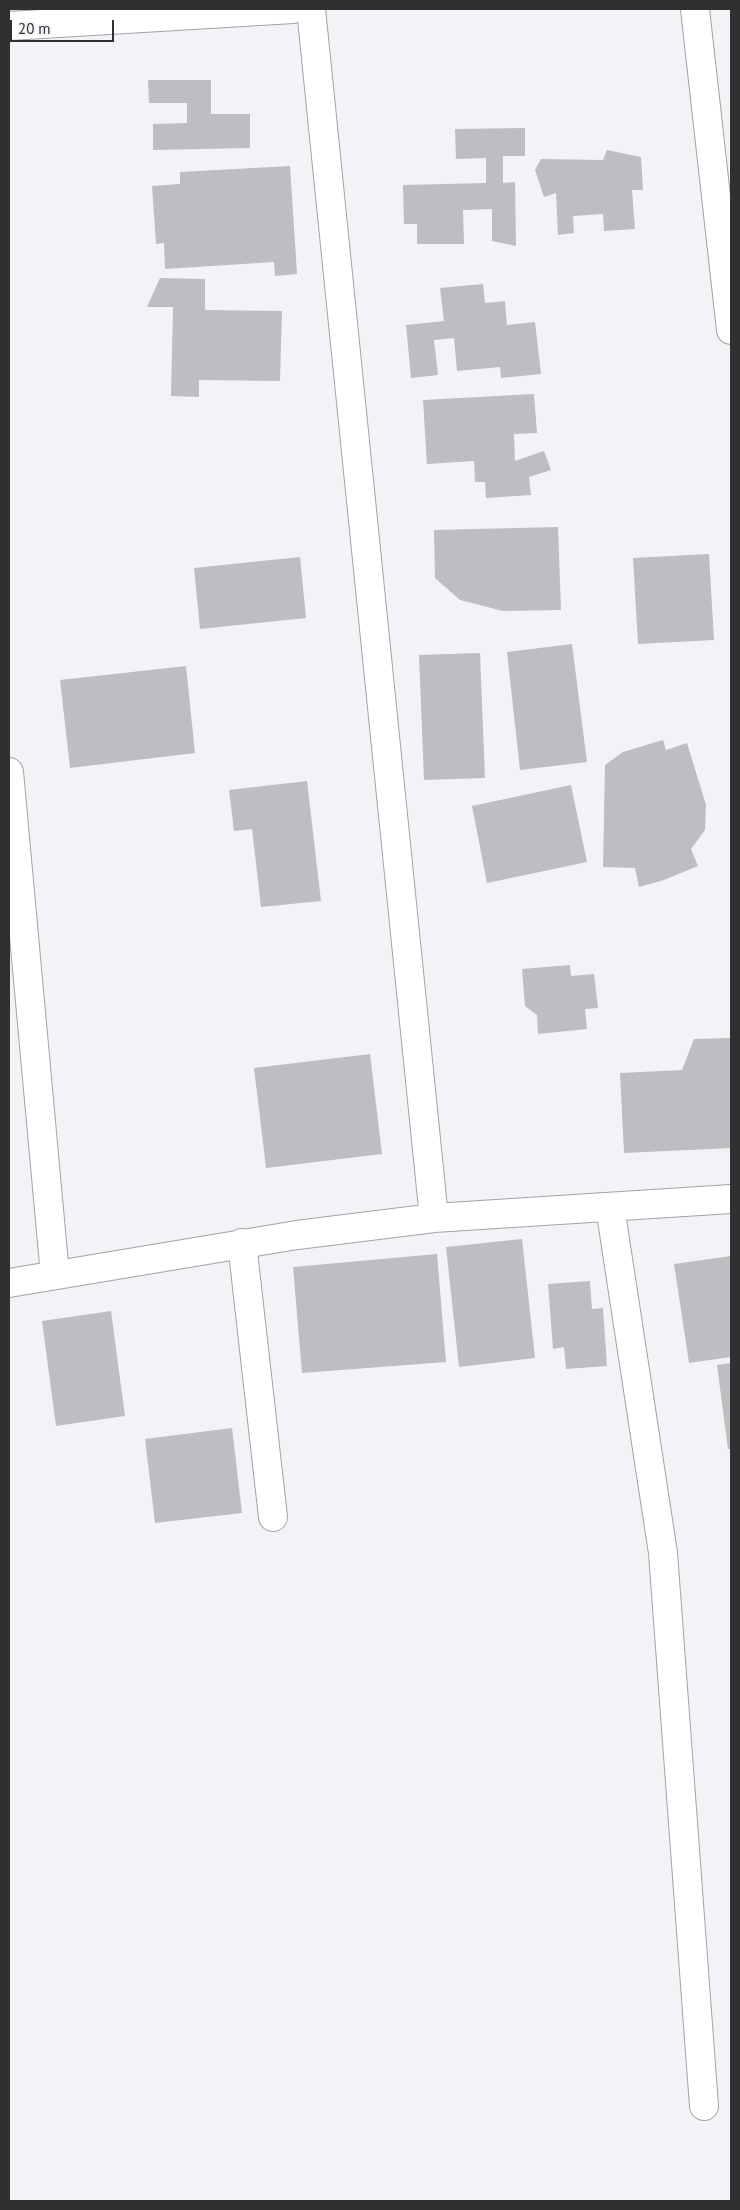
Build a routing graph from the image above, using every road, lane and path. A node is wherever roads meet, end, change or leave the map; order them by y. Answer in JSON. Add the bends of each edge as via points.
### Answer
{"nodes":[{"id":1,"x":293,"y":9,"type":"edge"},
{"id":2,"x":311,"y":9,"type":"edge"},
{"id":3,"x":695,"y":9,"type":"edge"},
{"id":4,"x":9,"y":26,"type":"edge"},
{"id":5,"x":731,"y":330,"type":"edge"},
{"id":6,"x":9,"y":772,"type":"edge"},
{"id":7,"x":731,"y":1200,"type":"edge"},
{"id":8,"x":610,"y":1208,"type":"junction"},
{"id":9,"x":434,"y":1218,"type":"junction"},
{"id":10,"x":242,"y":1243,"type":"junction"},
{"id":11,"x":55,"y":1275,"type":"junction"},
{"id":12,"x":9,"y":1283,"type":"edge"},
{"id":13,"x":273,"y":1518,"type":"dead end"},
{"id":14,"x":704,"y":2106,"type":"dead end"}],
"edges":[{"from":1,"to":4,"type":"street"},
{"from":2,"to":9,"type":"street"},
{"from":3,"to":5,"type":"street"},
{"from":6,"to":11,"type":"street"},
{"from":7,"to":8,"type":"street"},
{"from":8,"to":9,"type":"street"},
{"from":8,"to":14,"type":"street","via":[[662,1553]]},
{"from":9,"to":10,"type":"street"},
{"from":10,"to":11,"type":"street"},
{"from":10,"to":13,"type":"street"},
{"from":11,"to":12,"type":"street"}]}
